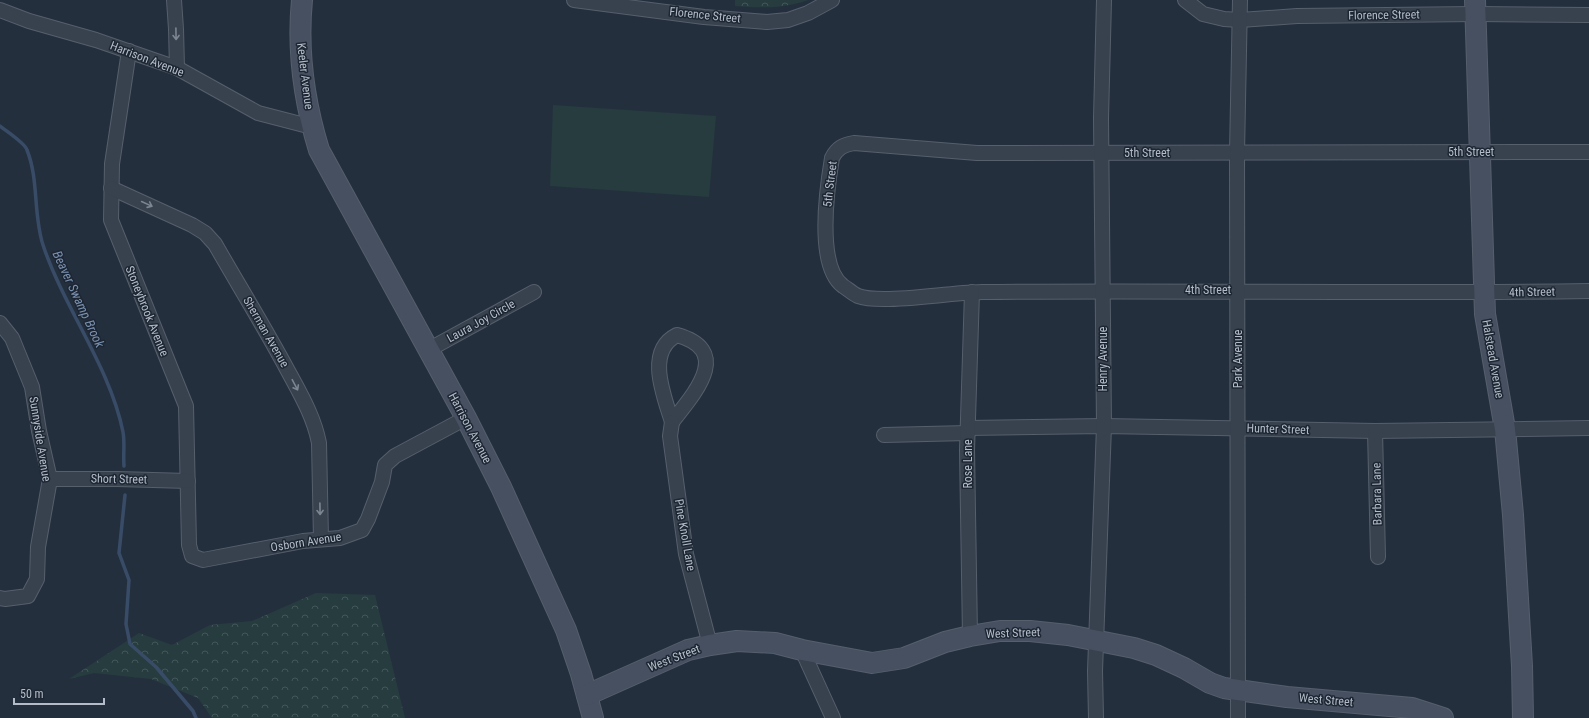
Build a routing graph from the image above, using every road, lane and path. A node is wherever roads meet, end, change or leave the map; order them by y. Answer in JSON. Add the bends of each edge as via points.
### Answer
{"nodes":[{"id":1,"x":174,"y":0,"type":"edge"},
{"id":2,"x":302,"y":0,"type":"edge"},
{"id":3,"x":574,"y":0,"type":"edge"},
{"id":4,"x":832,"y":0,"type":"edge"},
{"id":5,"x":1104,"y":0,"type":"edge"},
{"id":6,"x":1186,"y":0,"type":"edge"},
{"id":7,"x":1240,"y":0,"type":"edge"},
{"id":8,"x":1476,"y":7,"type":"edge"},
{"id":9,"x":0,"y":10,"type":"edge"},
{"id":10,"x":1589,"y":15,"type":"edge"},
{"id":11,"x":1240,"y":20,"type":"junction"},
{"id":12,"x":129,"y":51,"type":"junction"},
{"id":13,"x":177,"y":68,"type":"junction"},
{"id":14,"x":312,"y":127,"type":"junction"},
{"id":15,"x":319,"y":150,"type":"joint"},
{"id":16,"x":1101,"y":152,"type":"junction"},
{"id":17,"x":1480,"y":152,"type":"junction"},
{"id":18,"x":1589,"y":152,"type":"edge"},
{"id":19,"x":1237,"y":153,"type":"junction"},
{"id":20,"x":111,"y":188,"type":"junction"},
{"id":21,"x":835,"y":277,"type":"joint"},
{"id":22,"x":1237,"y":290,"type":"junction"},
{"id":23,"x":1103,"y":291,"type":"junction"},
{"id":24,"x":1589,"y":291,"type":"edge"},
{"id":25,"x":534,"y":292,"type":"dead end"},
{"id":26,"x":972,"y":292,"type":"junction"},
{"id":27,"x":1484,"y":292,"type":"junction"},
{"id":28,"x":0,"y":323,"type":"edge"},
{"id":29,"x":428,"y":350,"type":"junction"},
{"id":30,"x":466,"y":418,"type":"junction"},
{"id":31,"x":672,"y":422,"type":"junction"},
{"id":32,"x":1104,"y":426,"type":"junction"},
{"id":33,"x":1238,"y":428,"type":"junction"},
{"id":34,"x":1589,"y":428,"type":"edge"},
{"id":35,"x":1505,"y":429,"type":"junction"},
{"id":36,"x":968,"y":431,"type":"junction"},
{"id":37,"x":1375,"y":431,"type":"junction"},
{"id":38,"x":884,"y":435,"type":"dead end"},
{"id":39,"x":50,"y":480,"type":"junction"},
{"id":40,"x":188,"y":481,"type":"junction"},
{"id":41,"x":321,"y":539,"type":"junction"},
{"id":42,"x":1378,"y":556,"type":"dead end"},
{"id":43,"x":207,"y":559,"type":"joint"},
{"id":44,"x":0,"y":598,"type":"edge"},
{"id":45,"x":970,"y":636,"type":"junction"},
{"id":46,"x":1096,"y":640,"type":"junction"},
{"id":47,"x":710,"y":645,"type":"junction"},
{"id":48,"x":802,"y":650,"type":"junction"},
{"id":49,"x":1238,"y":690,"type":"junction"},
{"id":50,"x":587,"y":695,"type":"junction"},
{"id":51,"x":593,"y":718,"type":"edge"},
{"id":52,"x":833,"y":718,"type":"edge"},
{"id":53,"x":1096,"y":718,"type":"edge"},
{"id":54,"x":1238,"y":718,"type":"edge"},
{"id":55,"x":1443,"y":718,"type":"edge"},
{"id":56,"x":1523,"y":718,"type":"edge"}],
"edges":[{"from":1,"to":13,"type":"street","one_way":true},
{"from":2,"to":14,"type":"street","name":"Keeler Avenue","via":[[299,25],[302,74]]},
{"from":3,"to":4,"type":"street","name":"Florence Street","via":[[704,18],[766,22],[788,20]]},
{"from":5,"to":16,"type":"street","name":"Henry Avenue"},
{"from":6,"to":11,"type":"street","name":"Florence Street","via":[[1203,14]]},
{"from":7,"to":11,"type":"street","name":"Park Avenue"},
{"from":8,"to":10,"type":"street","name":"Florence Street"},
{"from":8,"to":11,"type":"street","name":"Florence Street"},
{"from":8,"to":17,"type":"street","name":"Halstead Avenue"},
{"from":9,"to":12,"type":"street","name":"Harrison Avenue"},
{"from":11,"to":19,"type":"street","name":"Park Avenue"},
{"from":12,"to":13,"type":"street","name":"Harrison Avenue"},
{"from":12,"to":20,"type":"street","name":"Stoneybrook Avenue","via":[[112,164]]},
{"from":13,"to":14,"type":"street","name":"Harrison Avenue","via":[[258,113]]},
{"from":14,"to":15,"type":"street","name":"Keeler Avenue"},
{"from":15,"to":29,"type":"street","name":"Harrison Avenue"},
{"from":16,"to":19,"type":"street","name":"5th Street"},
{"from":16,"to":21,"type":"street","name":"5th Street","via":[[977,152],[854,143],[842,145],[832,158],[827,193],[828,259]]},
{"from":16,"to":23,"type":"street","name":"Henry Avenue"},
{"from":17,"to":18,"type":"street","name":"5th Street"},
{"from":17,"to":19,"type":"street","name":"5th Street"},
{"from":17,"to":27,"type":"street","name":"Halstead Avenue"},
{"from":19,"to":22,"type":"street","name":"Park Avenue"},
{"from":20,"to":40,"type":"street","name":"Stoneybrook Avenue","via":[[110,220],[186,406]]},
{"from":20,"to":41,"type":"street","name":"Sherman Avenue","one_way":true,"via":[[192,225],[205,233],[215,244],[311,414],[319,443]]},
{"from":21,"to":26,"type":"street","name":"4th Street","via":[[840,284],[859,296],[876,299]]},
{"from":22,"to":23,"type":"street","name":"4th Street"},
{"from":22,"to":27,"type":"street","name":"4th Street"},
{"from":22,"to":33,"type":"street","name":"Park Avenue"},
{"from":23,"to":26,"type":"street","name":"4th Street"},
{"from":23,"to":32,"type":"street","name":"Henry Avenue"},
{"from":24,"to":27,"type":"street","name":"4th Street"},
{"from":25,"to":29,"type":"street","name":"Laura Joy Circle"},
{"from":26,"to":36,"type":"street","name":"Rose Lane"},
{"from":27,"to":35,"type":"street","name":"Halstead Avenue","via":[[1485,314]]},
{"from":28,"to":39,"type":"street","name":"Sunnyside Avenue","via":[[12,338],[32,387],[38,431]]},
{"from":29,"to":30,"type":"street","name":"Harrison Avenue"},
{"from":30,"to":41,"type":"street","name":"Osborn Avenue","via":[[394,456],[385,465],[382,482],[362,530],[340,538]]},
{"from":30,"to":50,"type":"street","name":"Harrison Avenue","via":[[502,487],[566,630]]},
{"from":31,"to":31,"type":"street","name":"Pine Knoll Lane","via":[[692,395],[706,369],[701,349],[687,338],[676,335],[669,338],[662,348],[659,367],[661,387]]},
{"from":31,"to":47,"type":"street","name":"Pine Knoll Lane","via":[[670,436],[686,554]]},
{"from":32,"to":33,"type":"street","name":"Hunter Street"},
{"from":32,"to":36,"type":"street","name":"Hunter Street"},
{"from":32,"to":46,"type":"street","name":"Henry Avenue"},
{"from":33,"to":37,"type":"street","name":"Hunter Street"},
{"from":33,"to":49,"type":"street","name":"Park Avenue"},
{"from":34,"to":35,"type":"street","name":"Hunter Street"},
{"from":35,"to":37,"type":"street","name":"Hunter Street"},
{"from":35,"to":56,"type":"street","name":"Halstead Avenue","via":[[1513,515]]},
{"from":36,"to":38,"type":"street","name":"Hunter Street"},
{"from":36,"to":45,"type":"street","name":"Rose Lane"},
{"from":37,"to":42,"type":"street","name":"Barbara Lane"},
{"from":39,"to":40,"type":"street","name":"Short Street"},
{"from":39,"to":44,"type":"street","name":"Sunnyside Avenue","via":[[38,546],[37,579],[28,596]]},
{"from":40,"to":43,"type":"street","name":"Stoneybrook Avenue","via":[[189,545],[192,556]]},
{"from":41,"to":43,"type":"street","name":"Osborn Avenue"},
{"from":45,"to":46,"type":"street","name":"West Street","via":[[1000,631],[1030,631],[1068,634]]},
{"from":45,"to":48,"type":"street","name":"West Street","via":[[904,658],[872,663]]},
{"from":46,"to":49,"type":"street","name":"West Street","via":[[1156,655],[1210,683]]},
{"from":46,"to":53,"type":"street","name":"Henry Avenue"},
{"from":47,"to":48,"type":"street","name":"West Street","via":[[737,641],[774,643]]},
{"from":47,"to":50,"type":"street","name":"West Street","via":[[688,650]]},
{"from":48,"to":52,"type":"street"},
{"from":49,"to":54,"type":"street","name":"Park Avenue"},
{"from":49,"to":55,"type":"street","name":"West Street","via":[[1412,708]]},
{"from":50,"to":51,"type":"street","name":"Harrison Avenue"}]}
